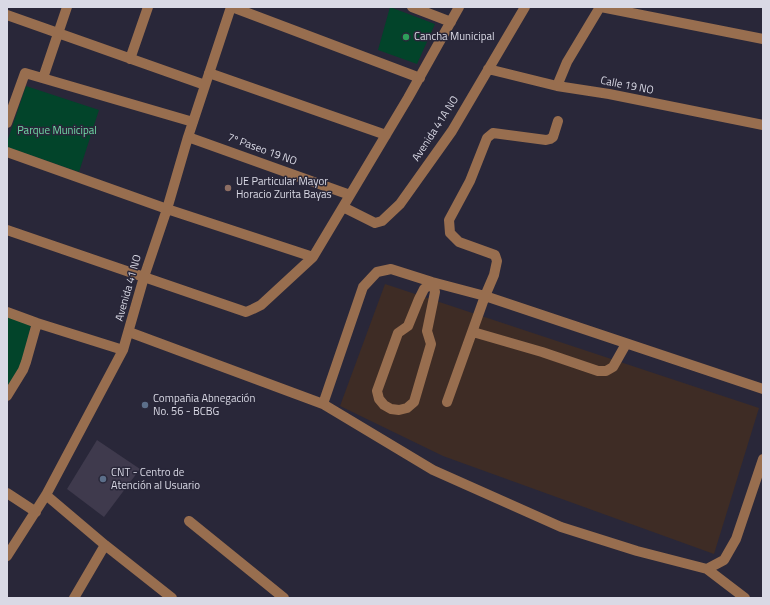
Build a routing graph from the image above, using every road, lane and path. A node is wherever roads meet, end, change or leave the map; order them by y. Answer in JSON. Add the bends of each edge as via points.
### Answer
{"nodes":[{"id":1,"x":67,"y":7,"type":"edge"},
{"id":2,"x":148,"y":7,"type":"edge"},
{"id":3,"x":231,"y":7,"type":"edge"},
{"id":4,"x":412,"y":7,"type":"edge"},
{"id":5,"x":459,"y":7,"type":"edge"},
{"id":6,"x":525,"y":7,"type":"edge"},
{"id":7,"x":600,"y":7,"type":"edge"},
{"id":8,"x":7,"y":15,"type":"edge"},
{"id":9,"x":451,"y":22,"type":"junction"},
{"id":10,"x":58,"y":34,"type":"junction"},
{"id":11,"x":763,"y":39,"type":"edge"},
{"id":12,"x":130,"y":58,"type":"junction"},
{"id":13,"x":488,"y":69,"type":"junction"},
{"id":14,"x":209,"y":74,"type":"junction"},
{"id":15,"x":43,"y":78,"type":"junction"},
{"id":16,"x":420,"y":78,"type":"junction"},
{"id":17,"x":205,"y":85,"type":"junction"},
{"id":18,"x":557,"y":86,"type":"junction"},
{"id":19,"x":193,"y":122,"type":"junction"},
{"id":20,"x":558,"y":122,"type":"dead end"},
{"id":21,"x":7,"y":123,"type":"edge"},
{"id":22,"x":763,"y":125,"type":"edge"},
{"id":23,"x":386,"y":134,"type":"junction"},
{"id":24,"x":188,"y":137,"type":"junction"},
{"id":25,"x":7,"y":152,"type":"edge"},
{"id":26,"x":350,"y":195,"type":"junction"},
{"id":27,"x":343,"y":207,"type":"junction"},
{"id":28,"x":167,"y":208,"type":"junction"},
{"id":29,"x":7,"y":230,"type":"edge"},
{"id":30,"x":313,"y":257,"type":"junction"},
{"id":31,"x":144,"y":277,"type":"junction"},
{"id":32,"x":432,"y":282,"type":"junction"},
{"id":33,"x":485,"y":296,"type":"junction"},
{"id":34,"x":7,"y":312,"type":"edge"},
{"id":35,"x":37,"y":323,"type":"junction"},
{"id":36,"x":129,"y":332,"type":"junction"},
{"id":37,"x":473,"y":332,"type":"junction"},
{"id":38,"x":626,"y":344,"type":"junction"},
{"id":39,"x":124,"y":350,"type":"junction"},
{"id":40,"x":763,"y":388,"type":"edge"},
{"id":41,"x":7,"y":396,"type":"edge"},
{"id":42,"x":447,"y":402,"type":"dead end"},
{"id":43,"x":323,"y":404,"type":"junction"},
{"id":44,"x":763,"y":458,"type":"edge"},
{"id":45,"x":7,"y":493,"type":"edge"},
{"id":46,"x":46,"y":495,"type":"junction"},
{"id":47,"x":36,"y":512,"type":"junction"},
{"id":48,"x":189,"y":521,"type":"dead end"},
{"id":49,"x":105,"y":544,"type":"junction"},
{"id":50,"x":7,"y":556,"type":"edge"},
{"id":51,"x":707,"y":569,"type":"junction"},
{"id":52,"x":160,"y":594,"type":"edge"},
{"id":53,"x":74,"y":598,"type":"edge"},
{"id":54,"x":172,"y":598,"type":"edge"},
{"id":55,"x":284,"y":598,"type":"edge"},
{"id":56,"x":745,"y":598,"type":"edge"}],
"edges":[{"from":1,"to":10,"type":"street"},
{"from":2,"to":12,"type":"street"},
{"from":3,"to":14,"type":"street","name":"Avenida 41 NO"},
{"from":3,"to":16,"type":"street"},
{"from":4,"to":9,"type":"street"},
{"from":5,"to":9,"type":"street"},
{"from":6,"to":13,"type":"street","name":"Avenida 41A NO"},
{"from":7,"to":11,"type":"street"},
{"from":7,"to":18,"type":"street","via":[[567,62]]},
{"from":8,"to":10,"type":"street"},
{"from":9,"to":16,"type":"street"},
{"from":10,"to":12,"type":"street"},
{"from":10,"to":15,"type":"street"},
{"from":12,"to":17,"type":"street"},
{"from":13,"to":18,"type":"street","name":"Calle 19 NO"},
{"from":13,"to":27,"type":"street","name":"Avenida 41A NO","via":[[447,137],[400,204],[382,221],[375,223]]},
{"from":14,"to":17,"type":"street","name":"Avenida 41 NO"},
{"from":14,"to":23,"type":"street"},
{"from":15,"to":19,"type":"street"},
{"from":15,"to":21,"type":"street","via":[[25,73]]},
{"from":16,"to":23,"type":"street"},
{"from":17,"to":19,"type":"street","name":"Avenida 41 NO"},
{"from":18,"to":22,"type":"street","name":"Calle 19 NO"},
{"from":19,"to":24,"type":"street","name":"Avenida 41 NO"},
{"from":20,"to":33,"type":"street","via":[[552,137],[546,140],[492,133],[487,138],[470,181],[449,220],[450,233],[459,242],[495,255],[497,261],[494,275]]},
{"from":23,"to":26,"type":"street"},
{"from":24,"to":26,"type":"street","name":"7º Paseo 19 NO"},
{"from":24,"to":28,"type":"street","name":"Avenida 41 NO"},
{"from":25,"to":28,"type":"street"},
{"from":26,"to":27,"type":"street"},
{"from":27,"to":30,"type":"street"},
{"from":28,"to":30,"type":"street"},
{"from":28,"to":31,"type":"street","name":"Avenida 41 NO"},
{"from":29,"to":31,"type":"street"},
{"from":30,"to":31,"type":"street","via":[[261,304],[246,312]]},
{"from":31,"to":36,"type":"street","name":"Avenida 41 NO"},
{"from":32,"to":32,"type":"street","via":[[424,289],[408,326],[398,333],[377,391],[379,399],[391,409],[407,408],[414,402],[431,344],[426,330],[434,292]]},
{"from":32,"to":33,"type":"street"},
{"from":32,"to":43,"type":"street","via":[[391,269],[377,272],[363,287]]},
{"from":33,"to":37,"type":"street"},
{"from":33,"to":38,"type":"street"},
{"from":34,"to":35,"type":"street"},
{"from":35,"to":39,"type":"street"},
{"from":35,"to":41,"type":"street","via":[[23,370]]},
{"from":36,"to":39,"type":"street","name":"Avenida 41 NO"},
{"from":36,"to":43,"type":"street"},
{"from":37,"to":38,"type":"street","via":[[598,371],[606,371],[613,367]]},
{"from":37,"to":42,"type":"street"},
{"from":38,"to":40,"type":"street"},
{"from":39,"to":46,"type":"street","name":"Avenida 41 NO"},
{"from":43,"to":51,"type":"street","via":[[433,470],[561,527],[637,551]]},
{"from":44,"to":51,"type":"street","via":[[736,539],[724,560]]},
{"from":45,"to":47,"type":"street"},
{"from":46,"to":47,"type":"street","name":"Avenida 41 NO"},
{"from":46,"to":49,"type":"street"},
{"from":47,"to":50,"type":"street","name":"Avenida 41 NO"},
{"from":48,"to":55,"type":"street"},
{"from":49,"to":52,"type":"street"},
{"from":49,"to":53,"type":"street"},
{"from":51,"to":56,"type":"street"},
{"from":52,"to":54,"type":"street"}]}
